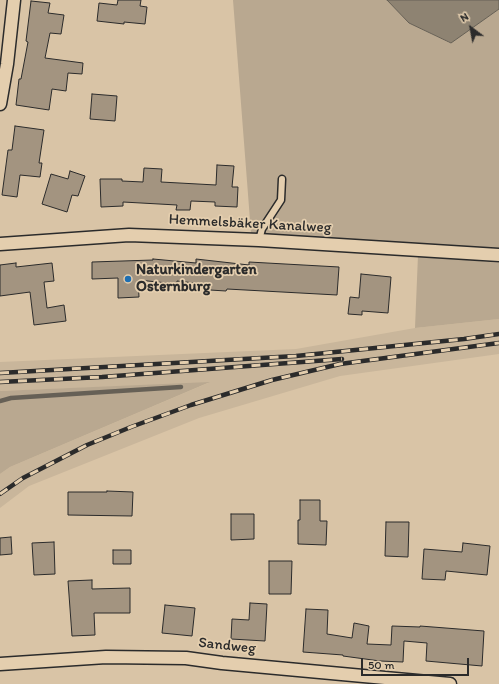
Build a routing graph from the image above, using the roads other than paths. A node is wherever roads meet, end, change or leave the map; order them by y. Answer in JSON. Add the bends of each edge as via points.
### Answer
{"nodes":[{"id":1,"x":14,"y":0,"type":"edge"},
{"id":2,"x":0,"y":104,"type":"edge"},
{"id":3,"x":282,"y":179,"type":"dead end"},
{"id":4,"x":259,"y":240,"type":"junction"},
{"id":5,"x":0,"y":244,"type":"edge"},
{"id":6,"x":499,"y":255,"type":"edge"},
{"id":7,"x":0,"y":664,"type":"edge"},
{"id":8,"x":450,"y":684,"type":"edge"}],
"edges":[{"from":1,"to":2,"type":"street"},
{"from":3,"to":4,"type":"lane","via":[[281,200],[262,229]]},
{"from":4,"to":5,"type":"street","name":"Hemmelsbäker Kanalweg","via":[[129,235]]},
{"from":4,"to":6,"type":"street","name":"Hemmelsbäker Kanalweg"},
{"from":7,"to":8,"type":"street","name":"Sandweg","via":[[106,657],[186,658]]}]}
